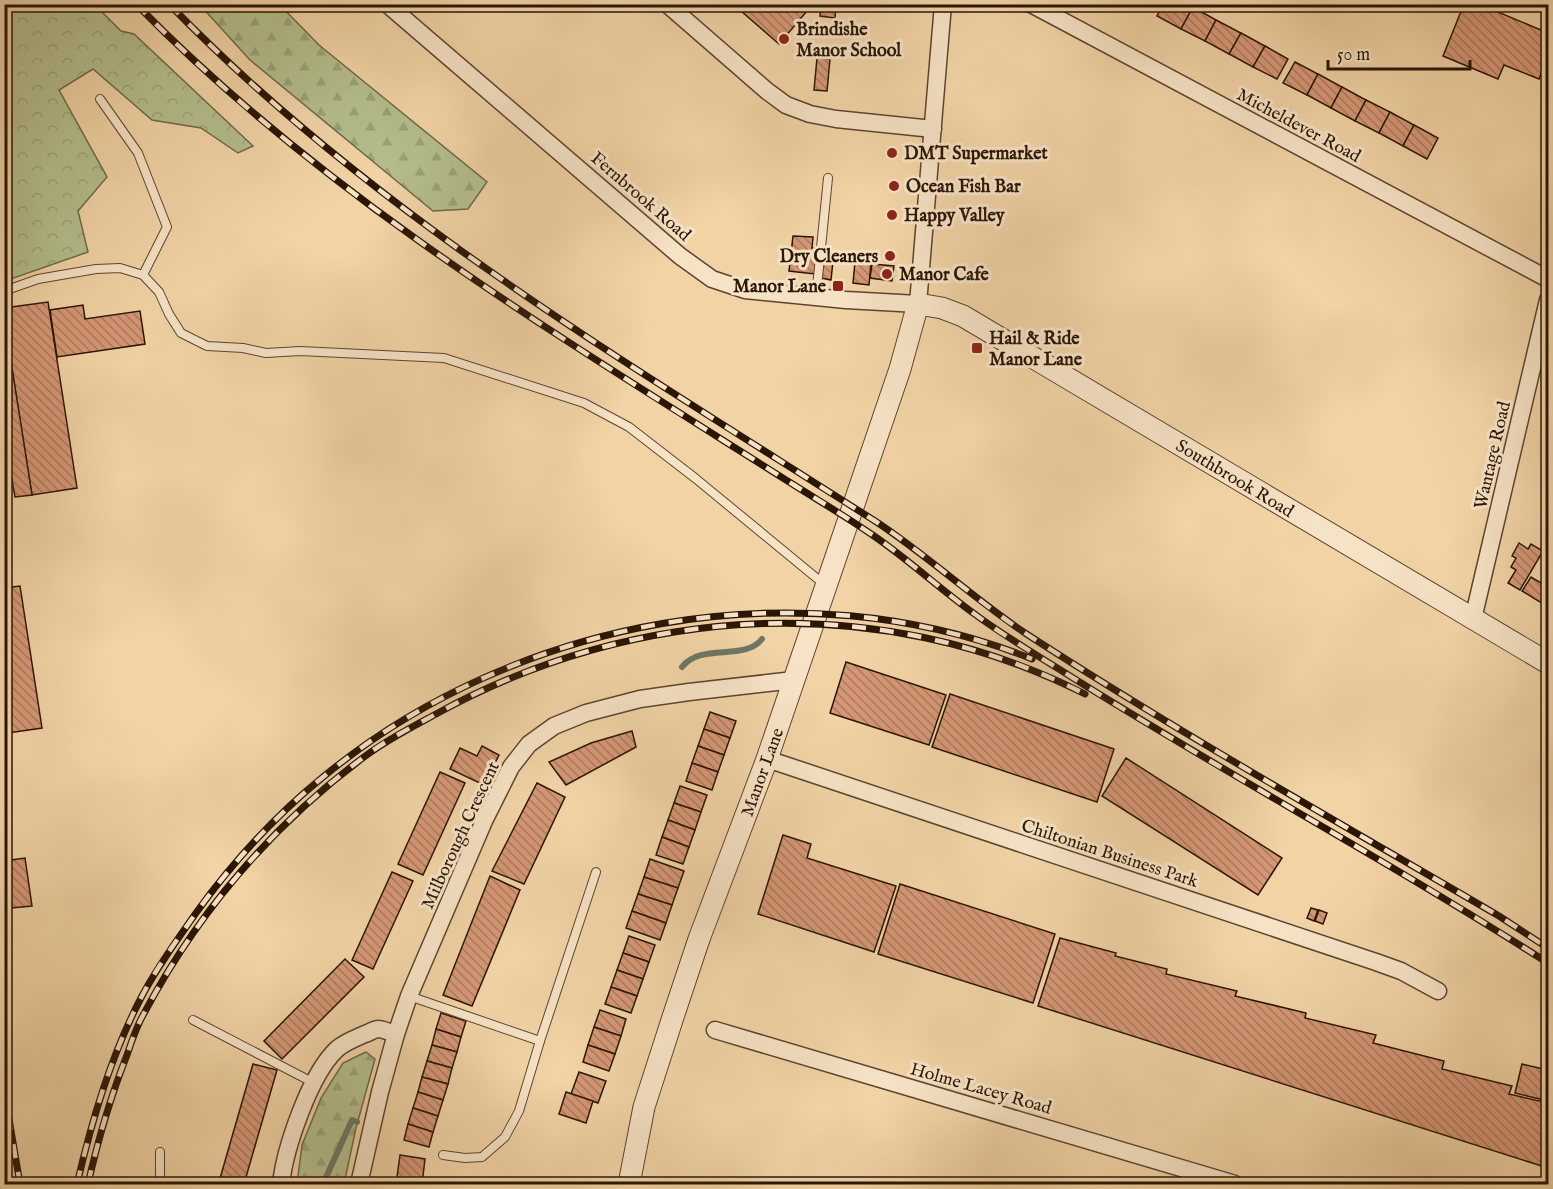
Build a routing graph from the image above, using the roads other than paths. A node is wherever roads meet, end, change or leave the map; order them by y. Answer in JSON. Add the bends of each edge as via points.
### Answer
{"nodes":[{"id":1,"x":387,"y":4,"type":"edge"},
{"id":2,"x":667,"y":4,"type":"edge"},
{"id":3,"x":943,"y":4,"type":"edge"},
{"id":4,"x":1031,"y":4,"type":"edge"},
{"id":5,"x":100,"y":99,"type":"dead end"},
{"id":6,"x":933,"y":129,"type":"junction"},
{"id":7,"x":828,"y":178,"type":"dead end"},
{"id":8,"x":143,"y":275,"type":"junction"},
{"id":9,"x":1548,"y":279,"type":"edge"},
{"id":10,"x":4,"y":291,"type":"edge"},
{"id":11,"x":816,"y":297,"type":"junction"},
{"id":12,"x":1548,"y":300,"type":"edge"},
{"id":13,"x":918,"y":304,"type":"junction"},
{"id":14,"x":825,"y":586,"type":"junction"},
{"id":15,"x":1473,"y":619,"type":"junction"},
{"id":16,"x":1548,"y":663,"type":"edge"},
{"id":17,"x":794,"y":680,"type":"junction"},
{"id":18,"x":767,"y":759,"type":"junction"},
{"id":19,"x":596,"y":872,"type":"dead end"},
{"id":20,"x":1438,"y":991,"type":"dead end"},
{"id":21,"x":409,"y":996,"type":"junction"},
{"id":22,"x":193,"y":1020,"type":"dead end"},
{"id":23,"x":715,"y":1030,"type":"dead end"},
{"id":24,"x":396,"y":1034,"type":"junction"},
{"id":25,"x":540,"y":1041,"type":"junction"},
{"id":26,"x":314,"y":1083,"type":"junction"},
{"id":27,"x":160,"y":1152,"type":"dead end"},
{"id":28,"x":443,"y":1155,"type":"dead end"},
{"id":29,"x":160,"y":1185,"type":"edge"},
{"id":30,"x":281,"y":1185,"type":"edge"},
{"id":31,"x":359,"y":1185,"type":"edge"},
{"id":32,"x":629,"y":1185,"type":"edge"},
{"id":33,"x":1235,"y":1185,"type":"edge"}],
"edges":[{"from":1,"to":11,"type":"street","name":"Fernbrook Road","via":[[712,279],[745,290]]},
{"from":2,"to":6,"type":"street","via":[[786,105],[836,119]]},
{"from":3,"to":6,"type":"street","name":"Manor Lane"},
{"from":4,"to":9,"type":"street","name":"Micheldever Road"},
{"from":5,"to":8,"type":"lane","via":[[138,153],[167,227]]},
{"from":6,"to":13,"type":"street","name":"Manor Lane"},
{"from":7,"to":11,"type":"lane"},
{"from":8,"to":10,"type":"lane","via":[[120,268],[96,269],[38,279]]},
{"from":8,"to":14,"type":"lane","via":[[159,292],[182,333],[207,346],[266,353],[444,358],[584,403],[629,427]]},
{"from":11,"to":13,"type":"street","name":"Fernbrook Road"},
{"from":12,"to":15,"type":"street","name":"Wantage Road"},
{"from":13,"to":14,"type":"street","name":"Manor Lane","via":[[900,369]]},
{"from":13,"to":15,"type":"street","name":"Southbrook Road","via":[[963,316]]},
{"from":14,"to":17,"type":"street","name":"Manor Lane"},
{"from":15,"to":16,"type":"street","name":"Southbrook Road"},
{"from":17,"to":18,"type":"street","name":"Manor Lane"},
{"from":17,"to":21,"type":"street","name":"Milborough Crescent","via":[[640,699],[586,713],[554,726],[529,744],[511,768],[484,821]]},
{"from":18,"to":20,"type":"street","name":"Chiltonian Business Park","via":[[1376,962]]},
{"from":18,"to":32,"type":"street","name":"Manor Lane","via":[[699,939],[644,1107]]},
{"from":19,"to":25,"type":"lane"},
{"from":21,"to":24,"type":"street","name":"Milborough Crescent"},
{"from":21,"to":25,"type":"lane"},
{"from":22,"to":26,"type":"lane"},
{"from":23,"to":33,"type":"street","name":"Holme Lacey Road"},
{"from":24,"to":26,"type":"street","via":[[378,1029],[354,1038],[337,1049]]},
{"from":24,"to":31,"type":"street","name":"Milborough Crescent"},
{"from":25,"to":28,"type":"lane","via":[[519,1111],[505,1137],[482,1157]]},
{"from":26,"to":30,"type":"street","via":[[289,1148]]},
{"from":27,"to":29,"type":"lane"}]}
